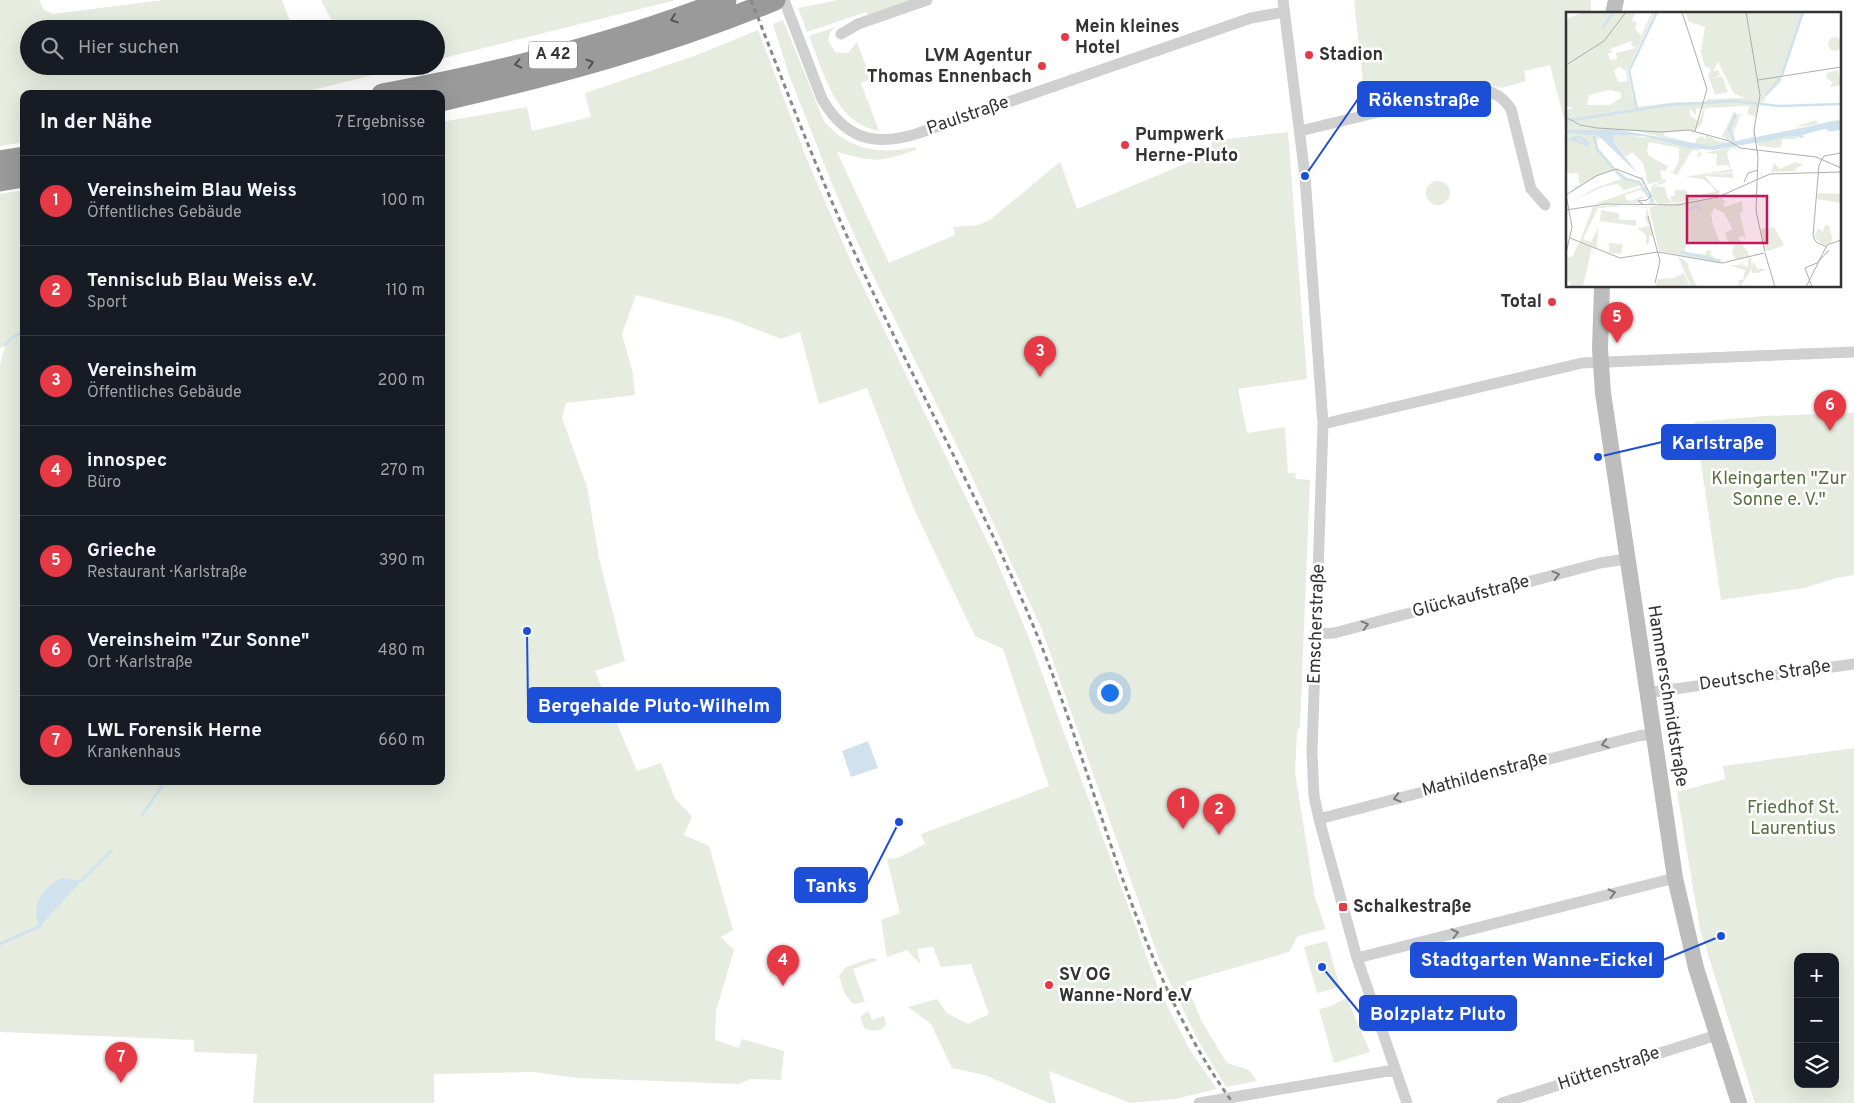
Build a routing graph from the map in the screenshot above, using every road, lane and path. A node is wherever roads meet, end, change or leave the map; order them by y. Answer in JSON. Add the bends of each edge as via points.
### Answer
{"nodes":[{"id":1,"x":726,"y":0,"type":"edge"},
{"id":2,"x":775,"y":0,"type":"edge"},
{"id":3,"x":784,"y":0,"type":"edge"},
{"id":4,"x":927,"y":0,"type":"edge"},
{"id":5,"x":1283,"y":0,"type":"edge"},
{"id":6,"x":1284,"y":12,"type":"junction"},
{"id":7,"x":840,"y":34,"type":"dead end"},
{"id":8,"x":400,"y":90,"type":"edge"},
{"id":9,"x":445,"y":101,"type":"edge"},
{"id":10,"x":1300,"y":131,"type":"junction"},
{"id":11,"x":20,"y":158,"type":"edge"},
{"id":12,"x":0,"y":161,"type":"edge"},
{"id":13,"x":20,"y":178,"type":"edge"},
{"id":14,"x":0,"y":181,"type":"edge"},
{"id":15,"x":1545,"y":205,"type":"dead end"},
{"id":16,"x":1602,"y":288,"type":"edge"},
{"id":17,"x":1854,"y":352,"type":"edge"},
{"id":18,"x":1601,"y":361,"type":"junction"},
{"id":19,"x":1323,"y":424,"type":"junction"},
{"id":20,"x":1626,"y":559,"type":"junction"},
{"id":21,"x":1317,"y":634,"type":"junction"},
{"id":22,"x":1854,"y":664,"type":"edge"},
{"id":23,"x":1646,"y":693,"type":"junction"},
{"id":24,"x":1652,"y":734,"type":"junction"},
{"id":25,"x":1318,"y":819,"type":"junction"},
{"id":26,"x":1675,"y":878,"type":"junction"},
{"id":27,"x":1356,"y":958,"type":"junction"},
{"id":28,"x":1717,"y":1035,"type":"junction"},
{"id":29,"x":1394,"y":1070,"type":"junction"},
{"id":30,"x":1199,"y":1103,"type":"edge"},
{"id":31,"x":1407,"y":1103,"type":"edge"},
{"id":32,"x":1502,"y":1103,"type":"edge"},
{"id":33,"x":1739,"y":1103,"type":"edge"}],
"edges":[{"from":1,"to":8,"type":"highway","number":"A 42","one_way":true,"via":[[634,32],[544,57]]},
{"from":9,"to":2,"type":"highway","number":"A 42","one_way":true,"via":[[547,76],[721,22]]},
{"from":3,"to":6,"type":"street","name":"Paulstraße","via":[[822,99],[839,124],[865,138],[892,140],[1251,18]]},
{"from":4,"to":7,"type":"street","via":[[858,24]]},
{"from":5,"to":6,"type":"street","name":"Emscherstraße"},
{"from":6,"to":10,"type":"street","name":"Emscherstraße"},
{"from":10,"to":15,"type":"street","via":[[1470,90],[1489,91],[1504,99],[1511,109],[1531,189]]},
{"from":10,"to":19,"type":"street","name":"Emscherstraße"},
{"from":11,"to":12,"type":"highway"},
{"from":13,"to":14,"type":"highway"},
{"from":16,"to":18,"type":"main road","name":"Hammerschmidtstraße"},
{"from":17,"to":18,"type":"street"},
{"from":18,"to":19,"type":"street","via":[[1582,362]]},
{"from":18,"to":20,"type":"main road","name":"Hammerschmidtstraße"},
{"from":19,"to":21,"type":"street","name":"Emscherstraße"},
{"from":21,"to":20,"type":"street","name":"Glückaufstraße","one_way":true,"via":[[1334,633]]},
{"from":20,"to":23,"type":"main road","name":"Hammerschmidtstraße"},
{"from":21,"to":25,"type":"street","name":"Emscherstraße","via":[[1312,772]]},
{"from":22,"to":23,"type":"street","name":"Deutsche Straße"},
{"from":23,"to":24,"type":"main road","name":"Hammerschmidtstraße"},
{"from":24,"to":25,"type":"street","name":"Mathildenstraße","one_way":true},
{"from":24,"to":26,"type":"main road","name":"Hammerschmidtstraße"},
{"from":25,"to":27,"type":"street","name":"Emscherstraße"},
{"from":27,"to":26,"type":"street","one_way":true},
{"from":26,"to":28,"type":"main road","name":"Hammerschmidtstraße","via":[[1696,968]]},
{"from":27,"to":29,"type":"street","name":"Emscherstraße"},
{"from":28,"to":32,"type":"street","name":"Hüttenstraße"},
{"from":28,"to":33,"type":"main road","name":"Hammerschmidtstraße"},
{"from":29,"to":30,"type":"street"},
{"from":29,"to":31,"type":"street","name":"Emscherstraße"}]}
